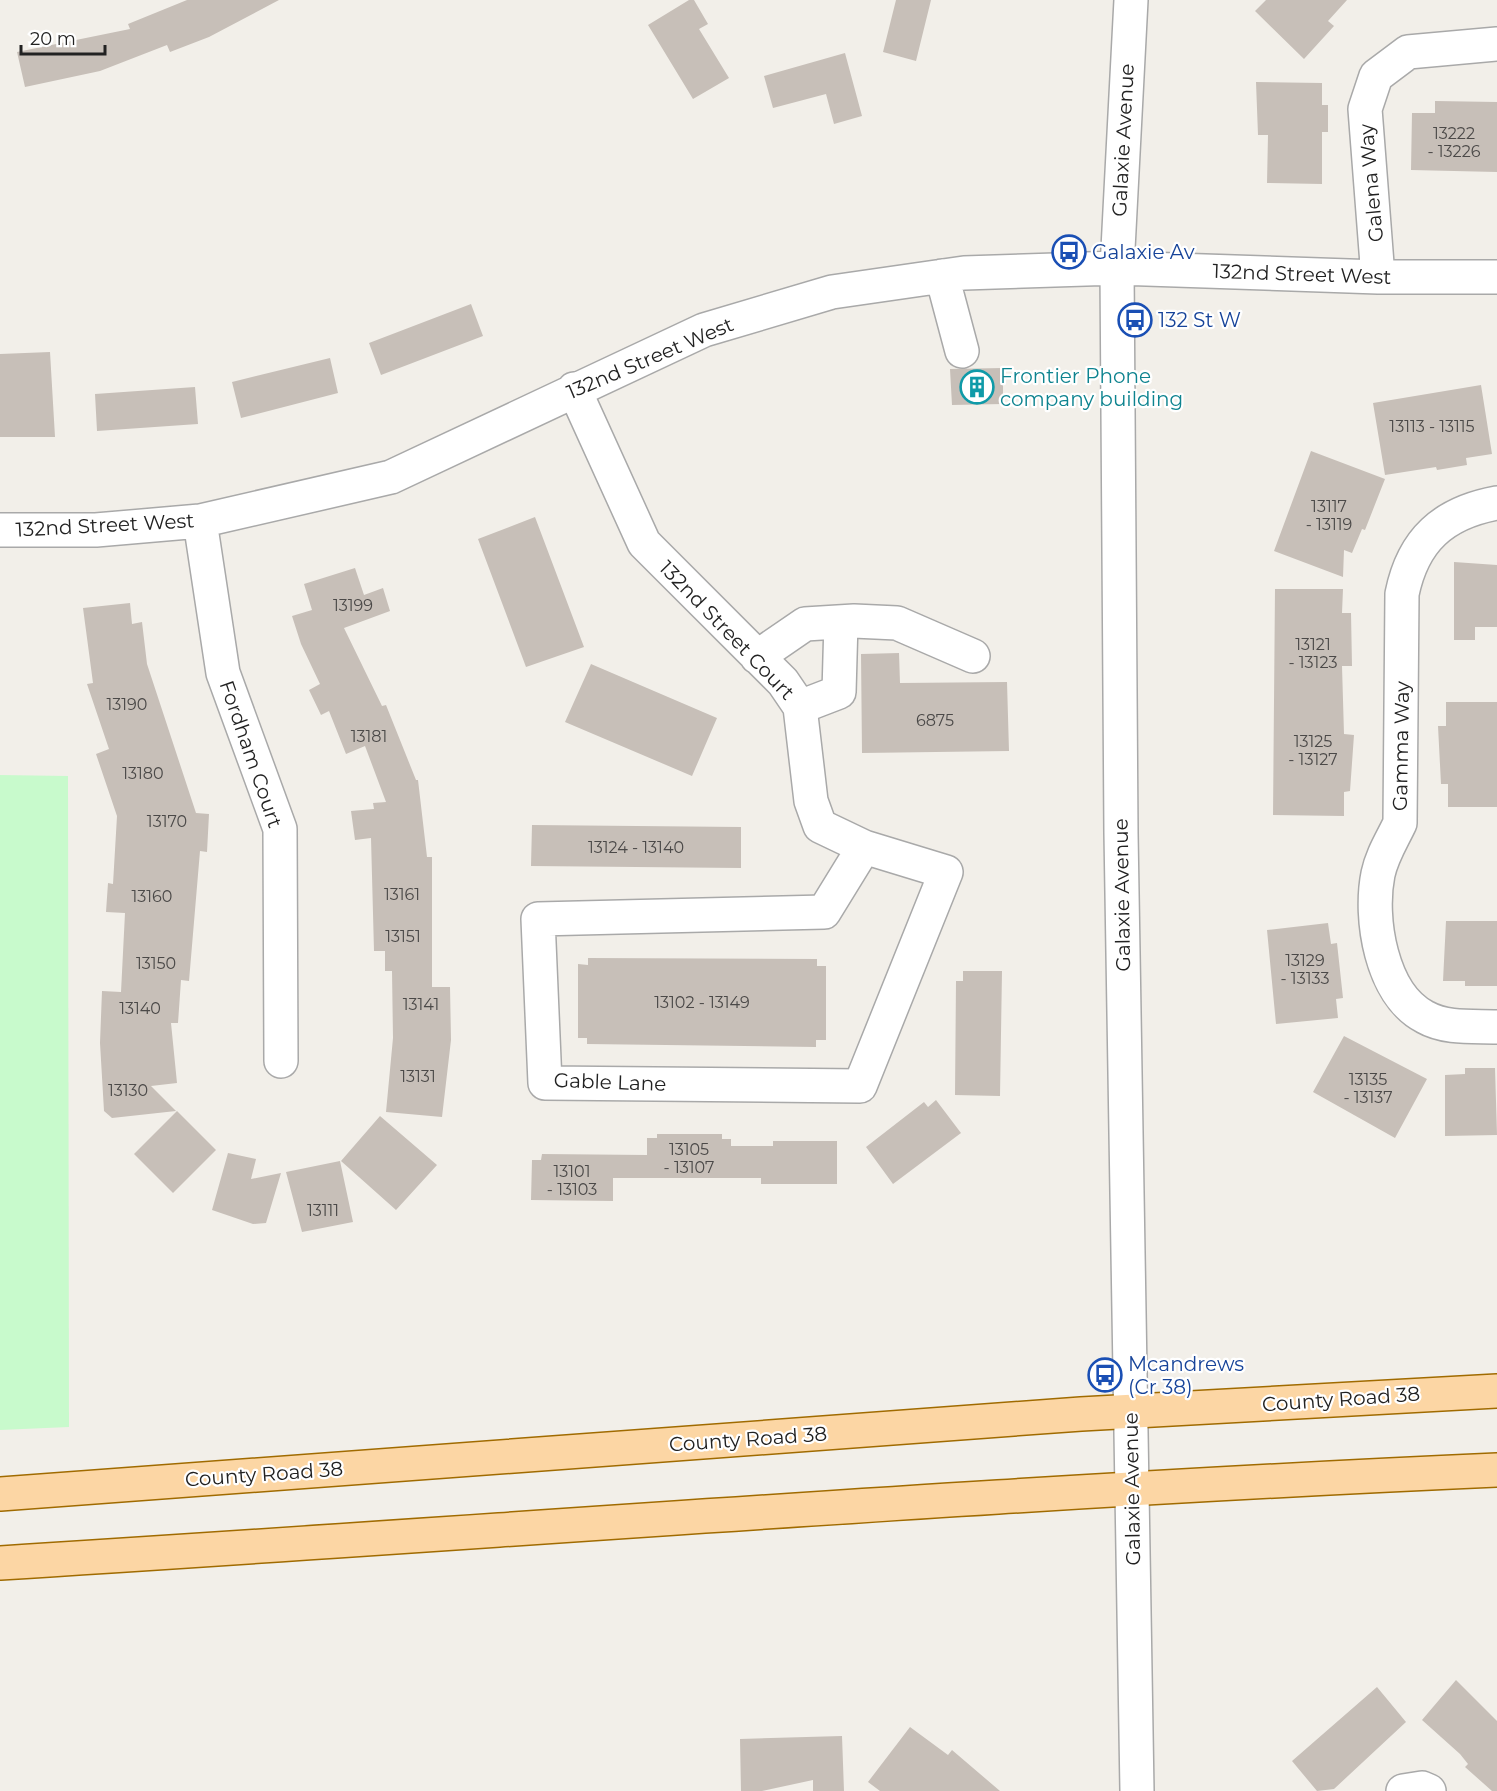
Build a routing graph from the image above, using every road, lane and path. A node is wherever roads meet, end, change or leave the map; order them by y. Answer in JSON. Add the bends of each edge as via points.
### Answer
{"nodes":[{"id":1,"x":1131,"y":0,"type":"edge"},
{"id":2,"x":1497,"y":44,"type":"edge"},
{"id":3,"x":1117,"y":268,"type":"junction"},
{"id":4,"x":942,"y":276,"type":"junction"},
{"id":5,"x":1378,"y":277,"type":"junction"},
{"id":6,"x":1497,"y":277,"type":"edge"},
{"id":7,"x":962,"y":351,"type":"dead end"},
{"id":8,"x":574,"y":389,"type":"junction"},
{"id":9,"x":1497,"y":503,"type":"edge"},
{"id":10,"x":200,"y":521,"type":"junction"},
{"id":11,"x":0,"y":530,"type":"edge"},
{"id":12,"x":841,"y":622,"type":"junction"},
{"id":13,"x":974,"y":656,"type":"dead end"},
{"id":14,"x":757,"y":657,"type":"junction"},
{"id":15,"x":800,"y":707,"type":"junction"},
{"id":16,"x":864,"y":848,"type":"junction"},
{"id":17,"x":946,"y":872,"type":"joint"},
{"id":18,"x":1497,"y":1027,"type":"edge"},
{"id":19,"x":281,"y":1061,"type":"dead end"},
{"id":20,"x":1497,"y":1391,"type":"edge"},
{"id":21,"x":1131,"y":1413,"type":"junction"},
{"id":22,"x":1497,"y":1470,"type":"edge"},
{"id":23,"x":1132,"y":1488,"type":"junction"},
{"id":24,"x":0,"y":1494,"type":"edge"},
{"id":25,"x":0,"y":1563,"type":"edge"},
{"id":26,"x":1137,"y":1791,"type":"edge"},
{"id":27,"x":1403,"y":1791,"type":"edge"},
{"id":28,"x":1429,"y":1791,"type":"edge"}],
"edges":[{"from":1,"to":3,"type":"street","name":"Galaxie Avenue"},
{"from":2,"to":5,"type":"street","name":"Galena Way","via":[[1408,52],[1376,76],[1365,109]]},
{"from":3,"to":4,"type":"street","name":"132nd Street West"},
{"from":3,"to":5,"type":"street","name":"132nd Street West"},
{"from":3,"to":21,"type":"street","name":"Galaxie Avenue"},
{"from":4,"to":7,"type":"street"},
{"from":4,"to":8,"type":"street","name":"132nd Street West","via":[[832,292],[704,330]]},
{"from":5,"to":6,"type":"street","name":"132nd Street West"},
{"from":8,"to":10,"type":"street","name":"132nd Street West","via":[[391,477]]},
{"from":8,"to":14,"type":"street","name":"132nd Street Court","via":[[644,543]]},
{"from":9,"to":18,"type":"street","name":"Gamma Way","via":[[1451,517],[1431,533],[1407,573],[1402,594],[1400,823],[1384,855],[1375,889],[1375,912],[1386,972],[1411,1008],[1426,1018],[1449,1025]]},
{"from":10,"to":11,"type":"street","name":"132nd Street West","via":[[96,530]]},
{"from":10,"to":19,"type":"street","name":"Fordham Court","via":[[223,673],[280,829]]},
{"from":12,"to":13,"type":"street","via":[[897,623]]},
{"from":12,"to":14,"type":"street","via":[[805,624]]},
{"from":12,"to":15,"type":"street","via":[[839,692]]},
{"from":14,"to":15,"type":"street","name":"132nd Street Court","via":[[783,682]]},
{"from":15,"to":16,"type":"street","name":"132nd Street Court","via":[[811,801],[820,826]]},
{"from":16,"to":17,"type":"street","name":"132nd Street Court"},
{"from":16,"to":17,"type":"street","name":"Gable Lane","via":[[824,912],[538,919],[545,1083],[860,1086]]},
{"from":20,"to":21,"type":"main road","name":"County Road 38"},
{"from":21,"to":23,"type":"street","name":"Galaxie Avenue"},
{"from":21,"to":24,"type":"main road","name":"County Road 38"},
{"from":22,"to":23,"type":"main road"},
{"from":23,"to":25,"type":"main road"},
{"from":23,"to":26,"type":"street","name":"Galaxie Avenue"},
{"from":27,"to":28,"type":"street"}]}
